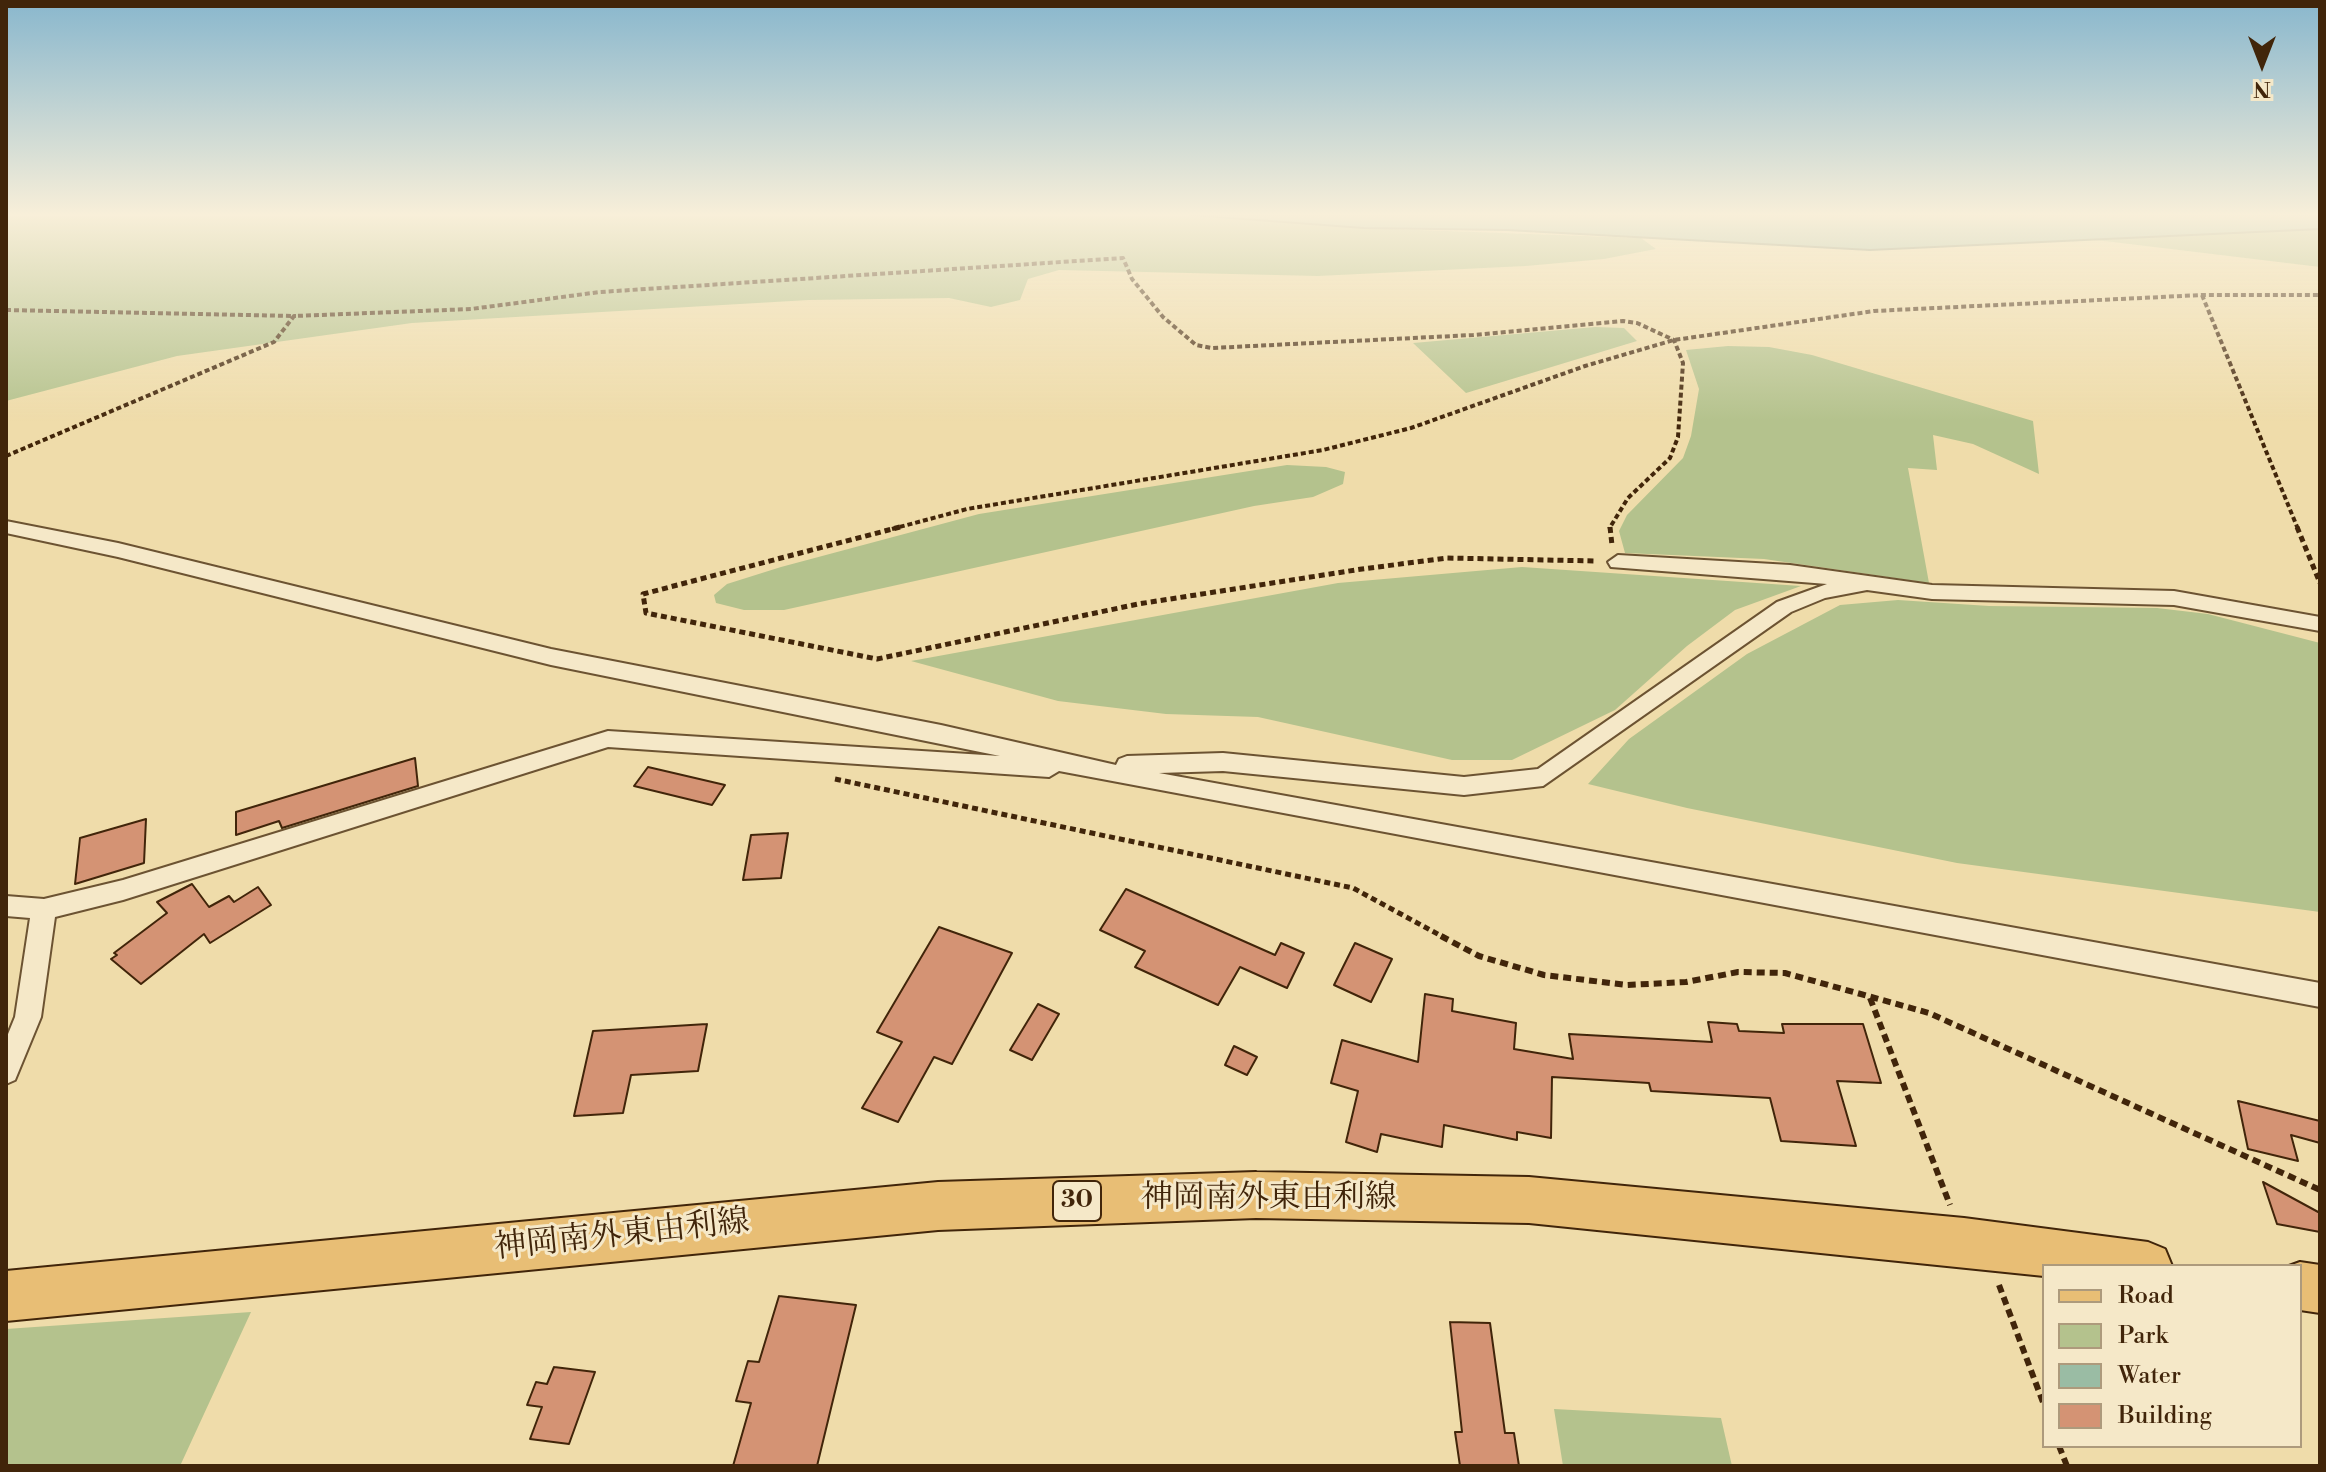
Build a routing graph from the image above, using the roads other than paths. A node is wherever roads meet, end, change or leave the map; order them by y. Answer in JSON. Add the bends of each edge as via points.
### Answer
{"nodes":[{"id":1,"x":6,"y":527,"type":"edge"},
{"id":2,"x":1618,"y":562,"type":"road end"},
{"id":3,"x":1866,"y":583,"type":"junction"},
{"id":4,"x":2320,"y":624,"type":"edge"},
{"id":5,"x":1080,"y":767,"type":"junction"},
{"id":6,"x":6,"y":906,"type":"edge"},
{"id":7,"x":44,"y":909,"type":"junction"},
{"id":8,"x":2320,"y":995,"type":"edge"},
{"id":9,"x":6,"y":1071,"type":"edge"},
{"id":10,"x":2133,"y":1264,"type":"edge"},
{"id":11,"x":6,"y":1296,"type":"edge"}],
"edges":[{"from":1,"to":5,"type":"street","via":[[551,657],[941,733]]},
{"from":2,"to":3,"type":"street","via":[[1790,572]]},
{"from":3,"to":4,"type":"street","via":[[1932,592],[2174,598]]},
{"from":3,"to":5,"type":"street","via":[[1821,592],[1784,607],[1543,777],[1464,786],[1223,762]]},
{"from":5,"to":7,"type":"street","via":[[1030,769],[608,739],[123,890]]},
{"from":5,"to":8,"type":"street"},
{"from":6,"to":7,"type":"street"},
{"from":7,"to":9,"type":"street","via":[[28,1017]]},
{"from":10,"to":11,"type":"main road","name":"神岡南外東由利線","number":"30","via":[[1972,1242],[1529,1200],[1240,1195],[938,1206]]}]}
